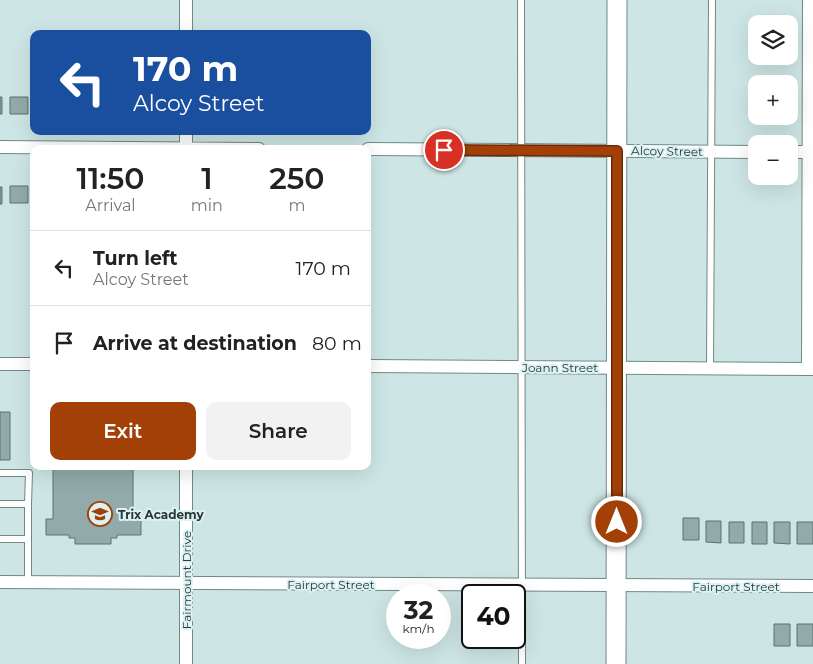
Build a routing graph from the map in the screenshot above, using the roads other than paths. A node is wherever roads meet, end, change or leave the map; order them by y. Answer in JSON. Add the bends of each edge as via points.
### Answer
{"nodes":[{"id":1,"x":186,"y":0,"type":"edge"},
{"id":2,"x":521,"y":0,"type":"edge"},
{"id":3,"x":617,"y":0,"type":"edge"},
{"id":4,"x":712,"y":0,"type":"edge"},
{"id":5,"x":809,"y":0,"type":"edge"},
{"id":6,"x":186,"y":30,"type":"edge"},
{"id":7,"x":0,"y":148,"type":"edge"},
{"id":8,"x":30,"y":148,"type":"edge"},
{"id":9,"x":371,"y":149,"type":"edge"},
{"id":10,"x":521,"y":150,"type":"junction"},
{"id":11,"x":617,"y":151,"type":"junction"},
{"id":12,"x":712,"y":152,"type":"junction"},
{"id":13,"x":748,"y":152,"type":"edge"},
{"id":14,"x":798,"y":152,"type":"edge"},
{"id":15,"x":811,"y":152,"type":"edge"},
{"id":16,"x":0,"y":364,"type":"edge"},
{"id":17,"x":30,"y":364,"type":"edge"},
{"id":18,"x":371,"y":366,"type":"edge"},
{"id":19,"x":520,"y":366,"type":"junction"},
{"id":20,"x":617,"y":367,"type":"junction"},
{"id":21,"x":710,"y":368,"type":"junction"},
{"id":22,"x":811,"y":369,"type":"edge"},
{"id":23,"x":186,"y":470,"type":"edge"},
{"id":24,"x":0,"y":473,"type":"edge"},
{"id":25,"x":0,"y":504,"type":"edge"},
{"id":26,"x":28,"y":504,"type":"junction"},
{"id":27,"x":0,"y":539,"type":"edge"},
{"id":28,"x":28,"y":539,"type":"junction"},
{"id":29,"x":0,"y":582,"type":"edge"},
{"id":30,"x":28,"y":582,"type":"junction"},
{"id":31,"x":186,"y":583,"type":"junction"},
{"id":32,"x":522,"y":584,"type":"edge"},
{"id":33,"x":461,"y":585,"type":"edge"},
{"id":34,"x":526,"y":585,"type":"edge"},
{"id":35,"x":616,"y":585,"type":"junction"},
{"id":36,"x":813,"y":586,"type":"edge"},
{"id":37,"x":522,"y":649,"type":"edge"},
{"id":38,"x":186,"y":664,"type":"edge"},
{"id":39,"x":522,"y":664,"type":"edge"},
{"id":40,"x":616,"y":664,"type":"edge"}],
"edges":[{"from":1,"to":6,"type":"street"},
{"from":2,"to":10,"type":"lane"},
{"from":3,"to":11,"type":"street"},
{"from":4,"to":12,"type":"lane"},
{"from":5,"to":15,"type":"street"},
{"from":7,"to":8,"type":"street"},
{"from":9,"to":10,"type":"street","name":"Alcoy Street"},
{"from":10,"to":11,"type":"street","name":"Alcoy Street"},
{"from":10,"to":19,"type":"lane"},
{"from":11,"to":12,"type":"street","name":"Alcoy Street"},
{"from":11,"to":20,"type":"street"},
{"from":12,"to":13,"type":"street","name":"Alcoy Street"},
{"from":12,"to":21,"type":"lane"},
{"from":14,"to":15,"type":"street"},
{"from":15,"to":22,"type":"street"},
{"from":16,"to":17,"type":"street"},
{"from":18,"to":19,"type":"street","name":"Joann Street"},
{"from":19,"to":20,"type":"street","name":"Joann Street"},
{"from":19,"to":32,"type":"lane"},
{"from":20,"to":21,"type":"street","name":"Joann Street"},
{"from":20,"to":35,"type":"street"},
{"from":21,"to":22,"type":"street","name":"Joann Street"},
{"from":23,"to":31,"type":"street","name":"Fairmount Drive"},
{"from":24,"to":26,"type":"lane","via":[[29,473]]},
{"from":25,"to":26,"type":"lane"},
{"from":26,"to":28,"type":"lane"},
{"from":27,"to":28,"type":"lane"},
{"from":28,"to":30,"type":"lane"},
{"from":29,"to":30,"type":"street","name":"Fairport Street"},
{"from":30,"to":31,"type":"street","name":"Fairport Street"},
{"from":31,"to":33,"type":"street","name":"Fairport Street"},
{"from":31,"to":38,"type":"street","name":"Fairmount Drive"},
{"from":34,"to":35,"type":"street","name":"Fairport Street"},
{"from":35,"to":36,"type":"street","name":"Fairport Street"},
{"from":35,"to":40,"type":"street"},
{"from":37,"to":39,"type":"lane"}]}
